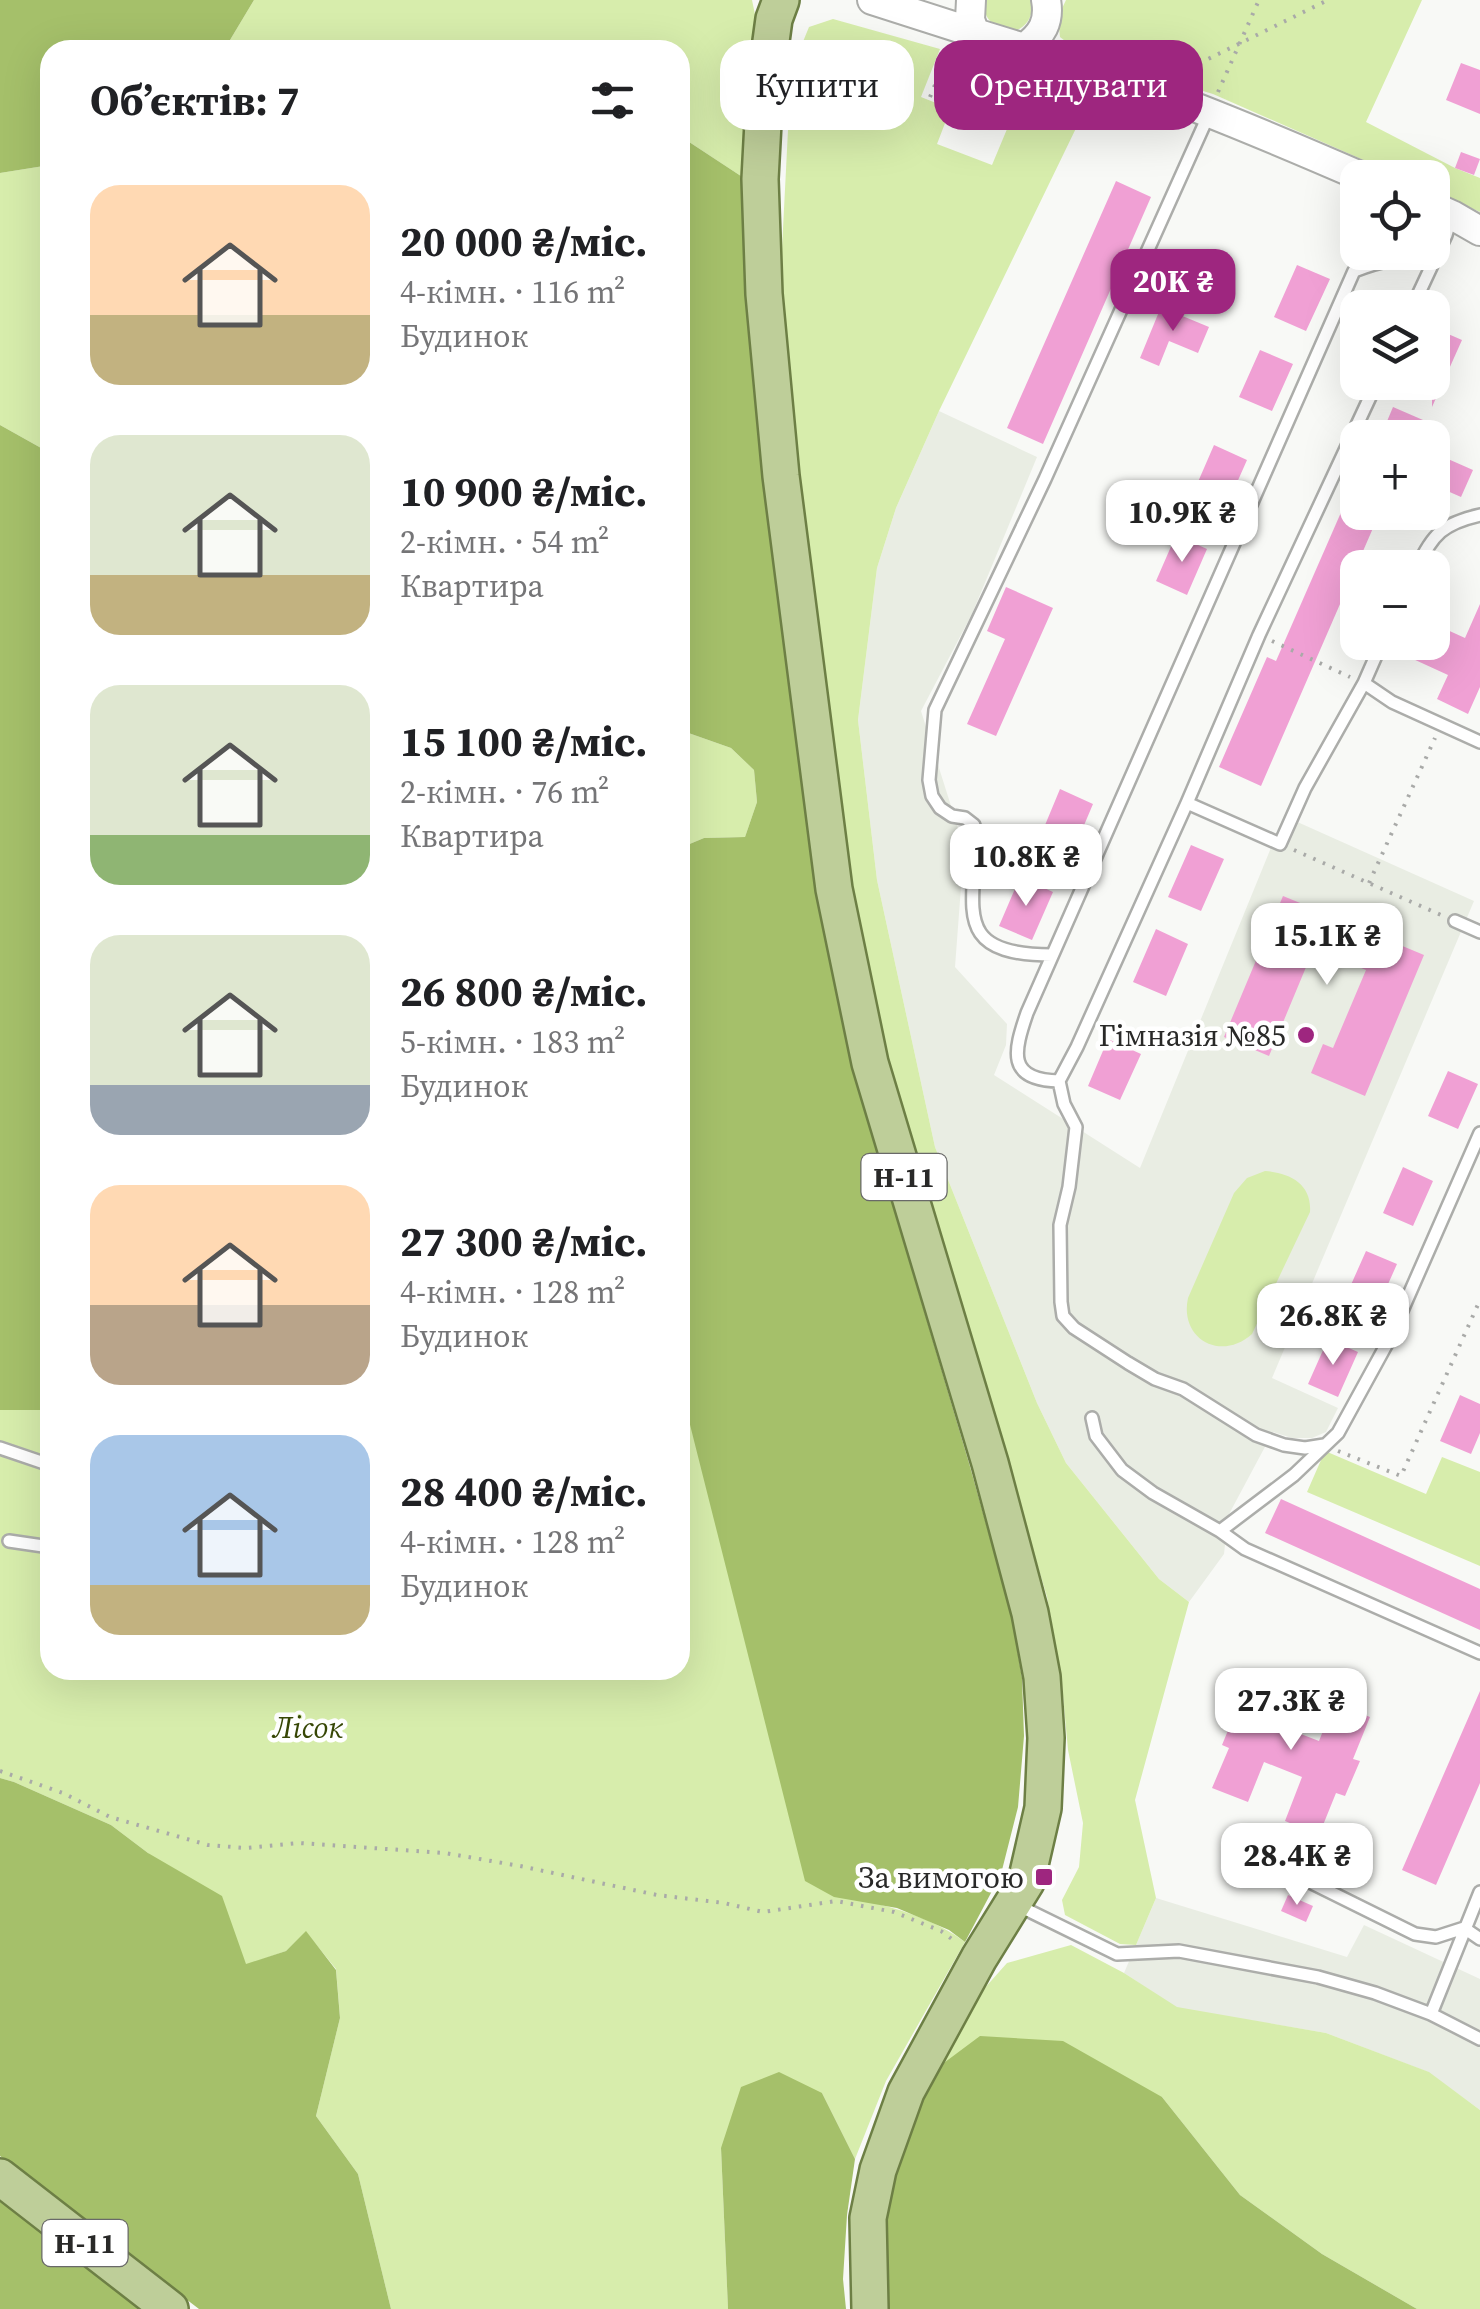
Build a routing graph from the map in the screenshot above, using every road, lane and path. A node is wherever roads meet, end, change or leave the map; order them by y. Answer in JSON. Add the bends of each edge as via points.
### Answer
{"nodes":[{"id":1,"x":781,"y":0,"type":"edge"},
{"id":2,"x":872,"y":0,"type":"edge"},
{"id":3,"x":971,"y":0,"type":"edge"},
{"id":4,"x":1259,"y":0,"type":"edge"},
{"id":5,"x":1328,"y":0,"type":"edge"},
{"id":6,"x":1049,"y":8,"type":"edge"},
{"id":7,"x":975,"y":33,"type":"junction"},
{"id":8,"x":998,"y":40,"type":"edge"},
{"id":9,"x":1033,"y":40,"type":"edge"},
{"id":10,"x":1239,"y":44,"type":"junction"},
{"id":11,"x":1203,"y":61,"type":"edge"},
{"id":12,"x":934,"y":87,"type":"edge"},
{"id":13,"x":930,"y":97,"type":"dead end"},
{"id":14,"x":1203,"y":108,"type":"edge"},
{"id":15,"x":1210,"y":111,"type":"junction"},
{"id":16,"x":1340,"y":167,"type":"edge"},
{"id":17,"x":1450,"y":215,"type":"edge"},
{"id":18,"x":1480,"y":232,"type":"edge"},
{"id":19,"x":1356,"y":270,"type":"edge"},
{"id":20,"x":1368,"y":400,"type":"edge"},
{"id":21,"x":1480,"y":515,"type":"edge"},
{"id":22,"x":1426,"y":550,"type":"edge"},
{"id":23,"x":1259,"y":635,"type":"junction"},
{"id":24,"x":1374,"y":660,"type":"edge"},
{"id":25,"x":1364,"y":683,"type":"junction"},
{"id":26,"x":1441,"y":724,"type":"junction"},
{"id":27,"x":1480,"y":742,"type":"edge"},
{"id":28,"x":1187,"y":802,"type":"junction"},
{"id":29,"x":1280,"y":844,"type":"junction"},
{"id":30,"x":1370,"y":883,"type":"junction"},
{"id":31,"x":1454,"y":921,"type":"joint"},
{"id":32,"x":1480,"y":932,"type":"edge"},
{"id":33,"x":1052,"y":956,"type":"junction"},
{"id":34,"x":1059,"y":1081,"type":"junction"},
{"id":35,"x":1480,"y":1133,"type":"edge"},
{"id":36,"x":1480,"y":1300,"type":"edge"},
{"id":37,"x":1092,"y":1418,"type":"dead end"},
{"id":38,"x":1324,"y":1445,"type":"junction"},
{"id":39,"x":0,"y":1448,"type":"edge"},
{"id":40,"x":40,"y":1462,"type":"edge"},
{"id":41,"x":1220,"y":1531,"type":"junction"},
{"id":42,"x":9,"y":1542,"type":"dead end"},
{"id":43,"x":40,"y":1545,"type":"edge"},
{"id":44,"x":1480,"y":1653,"type":"edge"},
{"id":45,"x":0,"y":1771,"type":"edge"},
{"id":46,"x":1308,"y":1880,"type":"dead end"},
{"id":47,"x":1480,"y":1892,"type":"edge"},
{"id":48,"x":1014,"y":1904,"type":"junction"},
{"id":49,"x":1464,"y":1928,"type":"junction"},
{"id":50,"x":1480,"y":1939,"type":"edge"},
{"id":51,"x":979,"y":1958,"type":"junction"},
{"id":52,"x":1431,"y":2014,"type":"junction"},
{"id":53,"x":1480,"y":2039,"type":"edge"},
{"id":54,"x":0,"y":2177,"type":"edge"},
{"id":55,"x":170,"y":2309,"type":"edge"},
{"id":56,"x":870,"y":2309,"type":"edge"}],
"edges":[{"from":1,"to":48,"type":"main road","number":"Н-11","via":[[765,85],[760,179],[781,476],[834,889],[870,1063],[990,1463],[1042,1677],[1043,1808],[1026,1882]]},
{"from":2,"to":7,"type":"street"},
{"from":3,"to":7,"type":"street"},
{"from":4,"to":10,"type":"path"},
{"from":5,"to":10,"type":"path"},
{"from":6,"to":9,"type":"street"},
{"from":7,"to":8,"type":"street"},
{"from":10,"to":11,"type":"path"},
{"from":10,"to":15,"type":"path"},
{"from":12,"to":13,"type":"path"},
{"from":14,"to":15,"type":"street"},
{"from":15,"to":16,"type":"street"},
{"from":15,"to":33,"type":"lane","via":[[935,710],[932,796],[940,808],[974,825],[972,915],[982,938],[1014,954]]},
{"from":17,"to":18,"type":"street"},
{"from":19,"to":33,"type":"lane"},
{"from":20,"to":23,"type":"lane"},
{"from":21,"to":22,"type":"lane","via":[[1439,531]]},
{"from":23,"to":25,"type":"path"},
{"from":23,"to":28,"type":"lane"},
{"from":24,"to":25,"type":"lane"},
{"from":25,"to":26,"type":"lane"},
{"from":25,"to":29,"type":"lane"},
{"from":26,"to":27,"type":"lane"},
{"from":26,"to":30,"type":"path"},
{"from":28,"to":29,"type":"lane"},
{"from":28,"to":34,"type":"lane"},
{"from":29,"to":30,"type":"path"},
{"from":30,"to":31,"type":"path"},
{"from":31,"to":32,"type":"lane"},
{"from":33,"to":34,"type":"lane","via":[[1015,1050],[1026,1073]]},
{"from":34,"to":38,"type":"lane","via":[[1076,1127],[1060,1226],[1063,1316],[1128,1362],[1256,1435],[1305,1448]]},
{"from":35,"to":38,"type":"lane","via":[[1390,1338],[1338,1433]]},
{"from":36,"to":38,"type":"path","via":[[1401,1476]]},
{"from":37,"to":41,"type":"lane","via":[[1096,1436],[1122,1470]]},
{"from":38,"to":41,"type":"lane"},
{"from":39,"to":40,"type":"lane"},
{"from":41,"to":44,"type":"lane","via":[[1245,1549]]},
{"from":42,"to":43,"type":"lane"},
{"from":45,"to":51,"type":"path","via":[[110,1817],[208,1846],[299,1843],[446,1853],[763,1912],[836,1901],[894,1912],[941,1931]]},
{"from":46,"to":49,"type":"lane","via":[[1414,1934],[1436,1937]]},
{"from":47,"to":49,"type":"lane"},
{"from":48,"to":51,"type":"main road","number":"Н-11"},
{"from":48,"to":52,"type":"lane","via":[[1117,1954],[1178,1952],[1318,1977]]},
{"from":49,"to":50,"type":"lane"},
{"from":49,"to":52,"type":"lane"},
{"from":51,"to":56,"type":"main road","number":"Н-11","via":[[906,2092],[878,2170],[868,2218]]},
{"from":52,"to":53,"type":"lane"},
{"from":54,"to":55,"type":"main road","number":"Н-11"}]}
